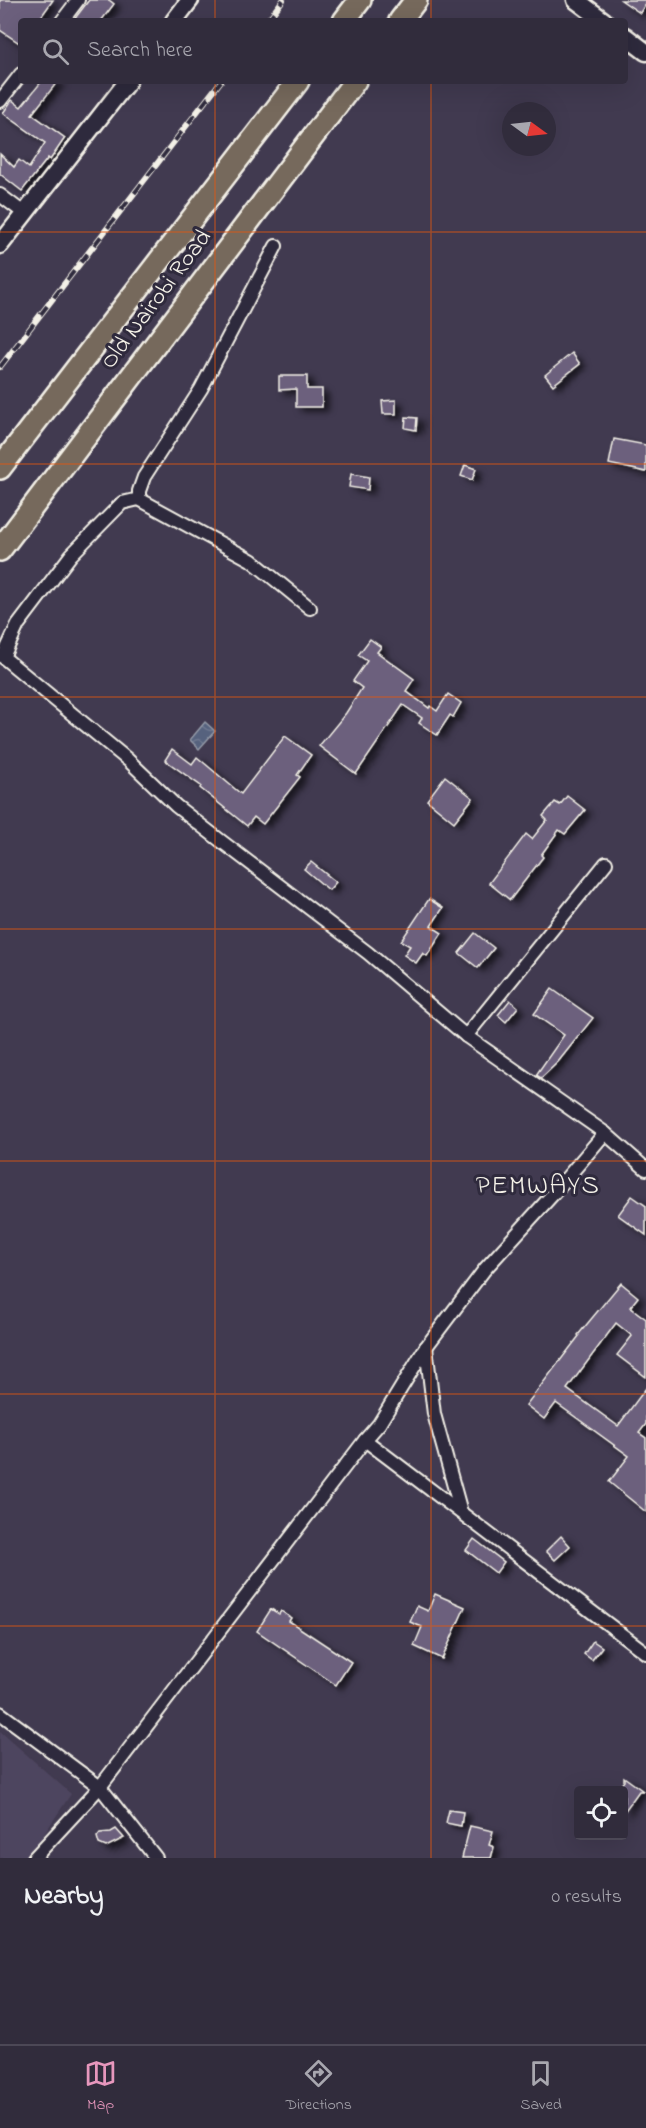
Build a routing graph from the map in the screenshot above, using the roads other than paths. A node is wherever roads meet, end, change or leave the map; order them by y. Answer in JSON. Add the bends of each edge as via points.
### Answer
{"nodes":[{"id":1,"x":78,"y":0,"type":"edge"},
{"id":2,"x":190,"y":0,"type":"edge"},
{"id":3,"x":360,"y":0,"type":"edge"},
{"id":4,"x":416,"y":0,"type":"edge"},
{"id":5,"x":576,"y":0,"type":"edge"},
{"id":6,"x":64,"y":18,"type":"edge"},
{"id":7,"x":176,"y":18,"type":"edge"},
{"id":8,"x":346,"y":18,"type":"edge"},
{"id":9,"x":402,"y":18,"type":"edge"},
{"id":10,"x":600,"y":18,"type":"edge"},
{"id":11,"x":628,"y":38,"type":"edge"},
{"id":12,"x":646,"y":52,"type":"edge"},
{"id":13,"x":18,"y":78,"type":"edge"},
{"id":14,"x":126,"y":84,"type":"edge"},
{"id":15,"x":296,"y":84,"type":"edge"},
{"id":16,"x":353,"y":84,"type":"edge"},
{"id":17,"x":0,"y":101,"type":"edge"},
{"id":18,"x":0,"y":195,"type":"edge"},
{"id":19,"x":25,"y":214,"type":"junction"},
{"id":20,"x":0,"y":245,"type":"edge"},
{"id":21,"x":276,"y":246,"type":"dead end"},
{"id":22,"x":0,"y":468,"type":"edge"},
{"id":23,"x":139,"y":499,"type":"junction"},
{"id":24,"x":0,"y":550,"type":"edge"},
{"id":25,"x":310,"y":608,"type":"dead end"},
{"id":26,"x":606,"y":862,"type":"dead end"},
{"id":27,"x":466,"y":1036,"type":"junction"},
{"id":28,"x":605,"y":1133,"type":"junction"},
{"id":29,"x":646,"y":1169,"type":"edge"},
{"id":30,"x":426,"y":1347,"type":"junction"},
{"id":31,"x":365,"y":1440,"type":"junction"},
{"id":32,"x":461,"y":1512,"type":"junction"},
{"id":33,"x":646,"y":1653,"type":"edge"},
{"id":34,"x":0,"y":1713,"type":"edge"},
{"id":35,"x":100,"y":1787,"type":"junction"},
{"id":36,"x":34,"y":1858,"type":"edge"},
{"id":37,"x":156,"y":1858,"type":"edge"}],
"edges":[{"from":1,"to":6,"type":"street"},
{"from":2,"to":7,"type":"street"},
{"from":3,"to":8,"type":"highway"},
{"from":4,"to":9,"type":"highway"},
{"from":5,"to":10,"type":"street"},
{"from":11,"to":12,"type":"street"},
{"from":13,"to":17,"type":"street"},
{"from":14,"to":19,"type":"street"},
{"from":15,"to":22,"type":"highway","name":"Old Nairobi Road"},
{"from":16,"to":24,"type":"highway","name":"Old Nairobi Road"},
{"from":18,"to":19,"type":"street"},
{"from":19,"to":20,"type":"street"},
{"from":21,"to":23,"type":"street","via":[[201,389],[144,477]]},
{"from":23,"to":25,"type":"street","via":[[251,560]]},
{"from":23,"to":27,"type":"street","via":[[123,503],[71,555],[18,626],[3,657],[128,760],[176,806],[368,953]]},
{"from":26,"to":27,"type":"street"},
{"from":27,"to":28,"type":"street"},
{"from":28,"to":29,"type":"street"},
{"from":28,"to":30,"type":"street","via":[[485,1269]]},
{"from":30,"to":31,"type":"street"},
{"from":30,"to":32,"type":"street","via":[[435,1414]]},
{"from":31,"to":32,"type":"street"},
{"from":31,"to":35,"type":"street"},
{"from":32,"to":33,"type":"street"},
{"from":34,"to":35,"type":"street"},
{"from":35,"to":36,"type":"street"},
{"from":35,"to":37,"type":"street"}]}
